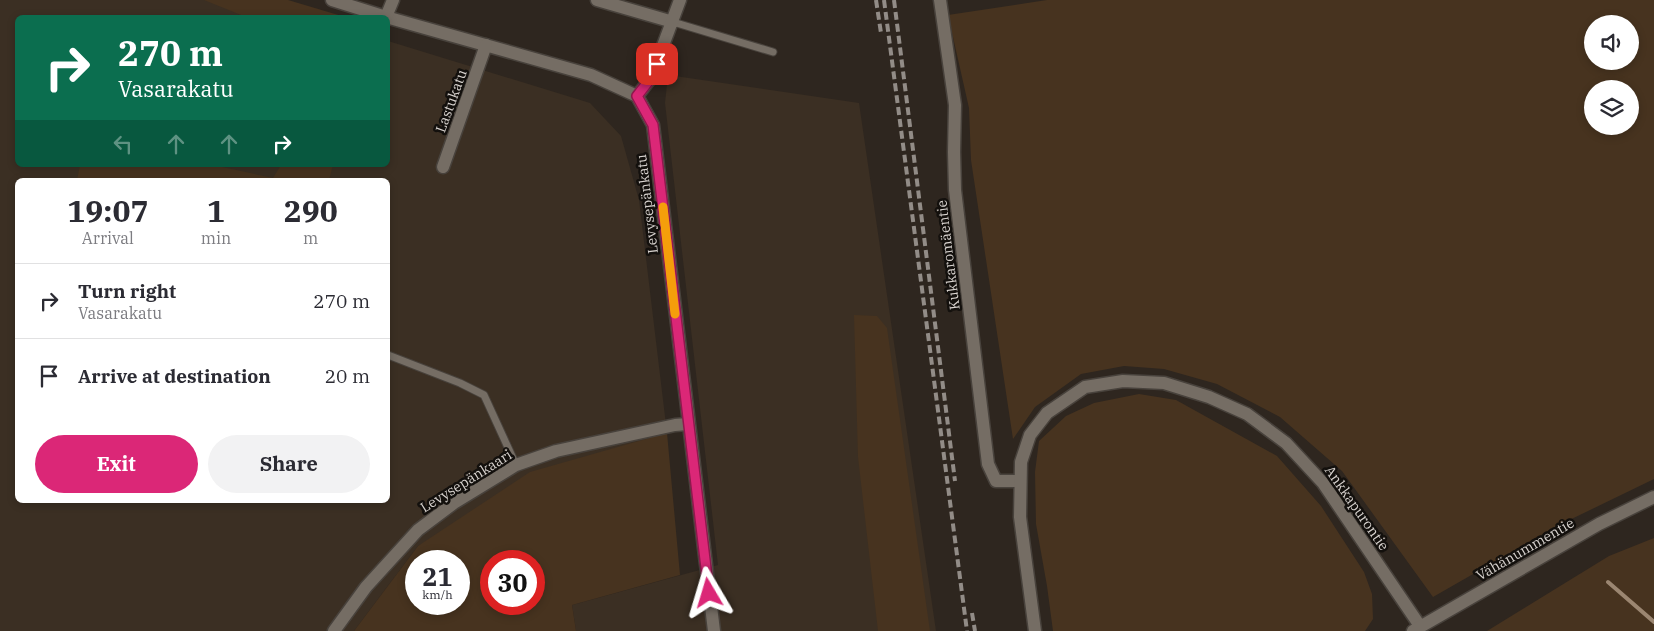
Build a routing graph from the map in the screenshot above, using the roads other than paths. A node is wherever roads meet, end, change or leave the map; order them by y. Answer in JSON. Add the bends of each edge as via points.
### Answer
{"nodes":[{"id":1,"x":332,"y":0,"type":"edge"},
{"id":2,"x":393,"y":0,"type":"edge"},
{"id":3,"x":597,"y":0,"type":"edge"},
{"id":4,"x":680,"y":0,"type":"edge"},
{"id":5,"x":940,"y":0,"type":"edge"},
{"id":6,"x":380,"y":15,"type":"edge"},
{"id":7,"x":387,"y":15,"type":"edge"},
{"id":8,"x":390,"y":18,"type":"edge"},
{"id":9,"x":673,"y":22,"type":"junction"},
{"id":10,"x":486,"y":45,"type":"junction"},
{"id":11,"x":773,"y":52,"type":"dead end"},
{"id":12,"x":637,"y":96,"type":"junction"},
{"id":13,"x":443,"y":167,"type":"dead end"},
{"id":14,"x":390,"y":357,"type":"edge"},
{"id":15,"x":688,"y":424,"type":"junction"},
{"id":16,"x":516,"y":464,"type":"junction"},
{"id":17,"x":1020,"y":482,"type":"junction"},
{"id":18,"x":1654,"y":497,"type":"edge"},
{"id":19,"x":1417,"y":629,"type":"edge"},
{"id":20,"x":334,"y":631,"type":"edge"},
{"id":21,"x":714,"y":631,"type":"edge"},
{"id":22,"x":1035,"y":631,"type":"edge"}],
"edges":[{"from":1,"to":6,"type":"street"},
{"from":2,"to":7,"type":"street"},
{"from":3,"to":9,"type":"street"},
{"from":4,"to":9,"type":"street"},
{"from":5,"to":17,"type":"street","name":"Kukkaromäentie","via":[[956,105],[955,190],[988,464],[996,481]]},
{"from":8,"to":10,"type":"street"},
{"from":9,"to":11,"type":"lane"},
{"from":9,"to":12,"type":"street","via":[[651,78]]},
{"from":10,"to":12,"type":"street","via":[[591,75]]},
{"from":10,"to":13,"type":"street","name":"Lastukatu"},
{"from":12,"to":15,"type":"street","name":"Levysepänkatu","via":[[653,125]]},
{"from":14,"to":16,"type":"lane","via":[[484,395]]},
{"from":15,"to":16,"type":"street","name":"Levysepänkaari","via":[[556,451]]},
{"from":15,"to":21,"type":"street","name":"Levysepänkatu"},
{"from":16,"to":20,"type":"street","name":"Levysepänkaari","via":[[418,530],[366,587]]},
{"from":17,"to":19,"type":"street","name":"Ankkapurontie","via":[[1021,462],[1030,435],[1047,413],[1085,387],[1123,381],[1164,383],[1209,397],[1247,414],[1286,443],[1323,483]]},
{"from":17,"to":22,"type":"street","name":"Ankkapurontie","via":[[1020,517]]},
{"from":18,"to":19,"type":"street","name":"Vähänummentie","via":[[1599,524]]}]}
